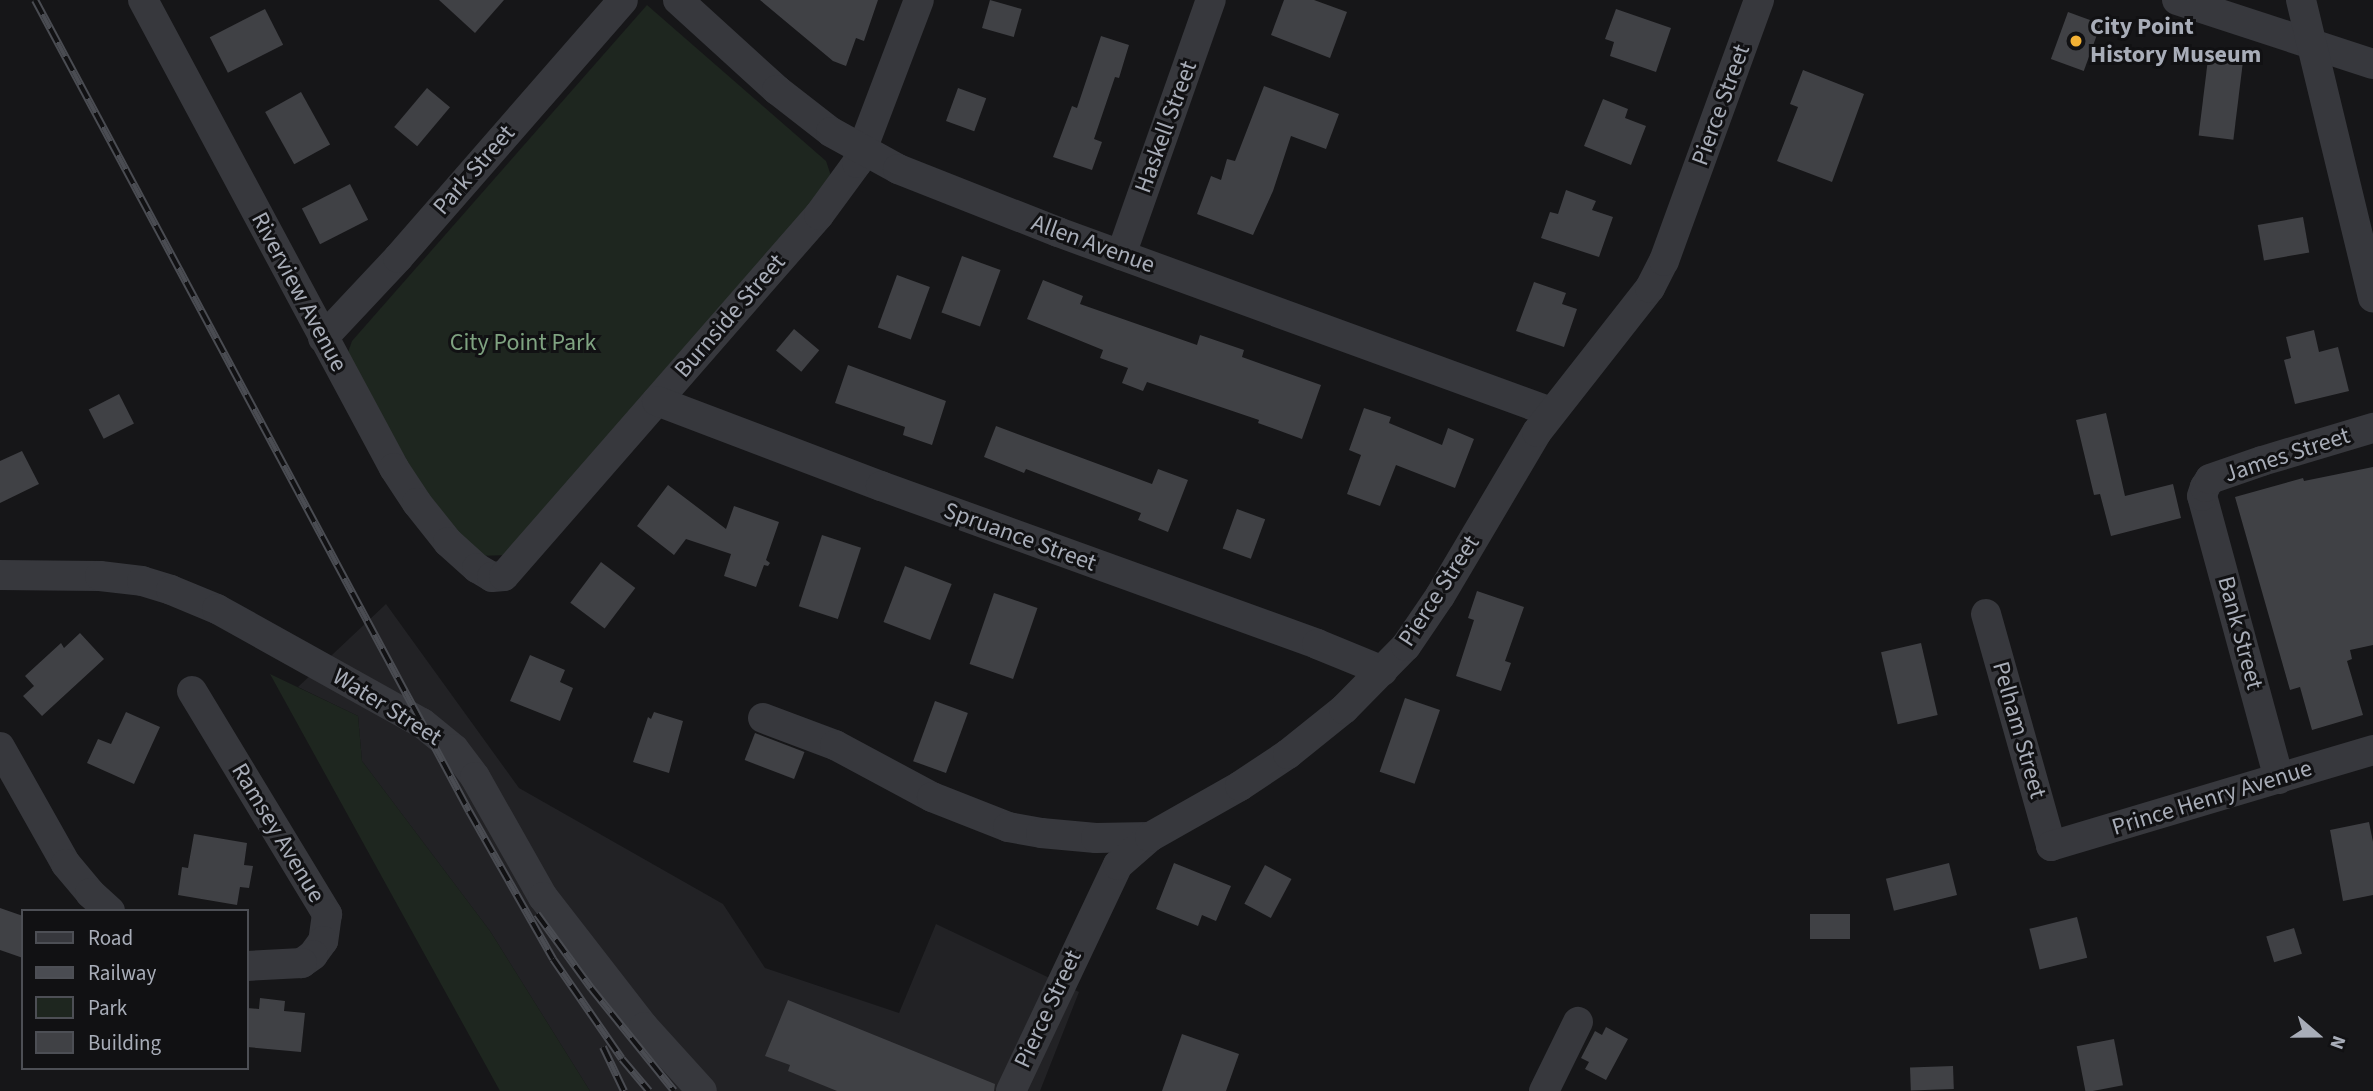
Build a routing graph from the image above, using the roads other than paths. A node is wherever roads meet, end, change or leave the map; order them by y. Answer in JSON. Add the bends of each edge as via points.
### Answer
{"nodes":[{"id":1,"x":143,"y":0,"type":"edge"},
{"id":2,"x":623,"y":0,"type":"edge"},
{"id":3,"x":678,"y":0,"type":"edge"},
{"id":4,"x":919,"y":0,"type":"edge"},
{"id":5,"x":1211,"y":0,"type":"edge"},
{"id":6,"x":1759,"y":0,"type":"edge"},
{"id":7,"x":2177,"y":0,"type":"edge"},
{"id":8,"x":2301,"y":0,"type":"edge"},
{"id":9,"x":2311,"y":44,"type":"junction"},
{"id":10,"x":2373,"y":64,"type":"edge"},
{"id":11,"x":863,"y":152,"type":"junction"},
{"id":12,"x":1121,"y":255,"type":"junction"},
{"id":13,"x":2373,"y":297,"type":"edge"},
{"id":14,"x":323,"y":338,"type":"junction"},
{"id":15,"x":657,"y":401,"type":"junction"},
{"id":16,"x":1551,"y":412,"type":"junction"},
{"id":17,"x":2373,"y":428,"type":"edge"},
{"id":18,"x":2204,"y":487,"type":"joint"},
{"id":19,"x":477,"y":568,"type":"joint"},
{"id":20,"x":0,"y":575,"type":"edge"},
{"id":21,"x":1986,"y":614,"type":"dead end"},
{"id":22,"x":1383,"y":671,"type":"junction"},
{"id":23,"x":192,"y":691,"type":"dead end"},
{"id":24,"x":763,"y":718,"type":"dead end"},
{"id":25,"x":0,"y":747,"type":"edge"},
{"id":26,"x":2373,"y":750,"type":"edge"},
{"id":27,"x":2279,"y":779,"type":"junction"},
{"id":28,"x":1150,"y":836,"type":"junction"},
{"id":29,"x":2051,"y":846,"type":"joint"},
{"id":30,"x":108,"y":909,"type":"edge"},
{"id":31,"x":248,"y":966,"type":"edge"},
{"id":32,"x":1578,"y":1022,"type":"dead end"},
{"id":33,"x":702,"y":1091,"type":"edge"},
{"id":34,"x":1011,"y":1091,"type":"edge"},
{"id":35,"x":1544,"y":1091,"type":"edge"}],
"edges":[{"from":1,"to":14,"type":"street","name":"Riverview Avenue"},
{"from":2,"to":14,"type":"street","name":"Park Street"},
{"from":3,"to":11,"type":"street","name":"Allen Avenue","via":[[777,89]]},
{"from":4,"to":11,"type":"street","name":"Burnside Street"},
{"from":5,"to":12,"type":"street","name":"Haskell Street"},
{"from":6,"to":16,"type":"street","name":"Pierce Street","via":[[1664,261],[1637,307]]},
{"from":7,"to":9,"type":"street"},
{"from":8,"to":9,"type":"street"},
{"from":9,"to":10,"type":"street"},
{"from":9,"to":13,"type":"street"},
{"from":11,"to":12,"type":"street","name":"Allen Avenue"},
{"from":11,"to":15,"type":"street","name":"Burnside Street","via":[[819,215]]},
{"from":12,"to":16,"type":"street","name":"Allen Avenue"},
{"from":14,"to":19,"type":"street","name":"Riverview Avenue","via":[[417,503],[448,542]]},
{"from":15,"to":19,"type":"street","name":"Burnside Street","via":[[504,576],[492,577]]},
{"from":15,"to":22,"type":"street","name":"Spruance Street"},
{"from":16,"to":22,"type":"street","name":"Pierce Street","via":[[1440,596]]},
{"from":17,"to":18,"type":"street","name":"James Street","via":[[2210,479]]},
{"from":18,"to":27,"type":"street","name":"Bank Street","via":[[2202,496]]},
{"from":20,"to":33,"type":"street","name":"Water Street","via":[[100,576],[171,590],[217,609],[422,723],[454,749],[475,777],[543,897],[644,1027]]},
{"from":21,"to":29,"type":"street","name":"Pelham Street"},
{"from":22,"to":28,"type":"street","name":"Pierce Street","via":[[1288,754]]},
{"from":23,"to":31,"type":"street","name":"Ramsey Avenue","via":[[327,914],[323,941],[302,963]]},
{"from":24,"to":28,"type":"street","via":[[825,741],[932,797],[1007,827],[1096,838]]},
{"from":25,"to":30,"type":"street","via":[[66,863]]},
{"from":26,"to":27,"type":"street","name":"Prince Henry Avenue"},
{"from":27,"to":29,"type":"street","name":"Prince Henry Avenue"},
{"from":28,"to":34,"type":"street","name":"Pierce Street","via":[[1109,879]]},
{"from":32,"to":35,"type":"street"}]}
